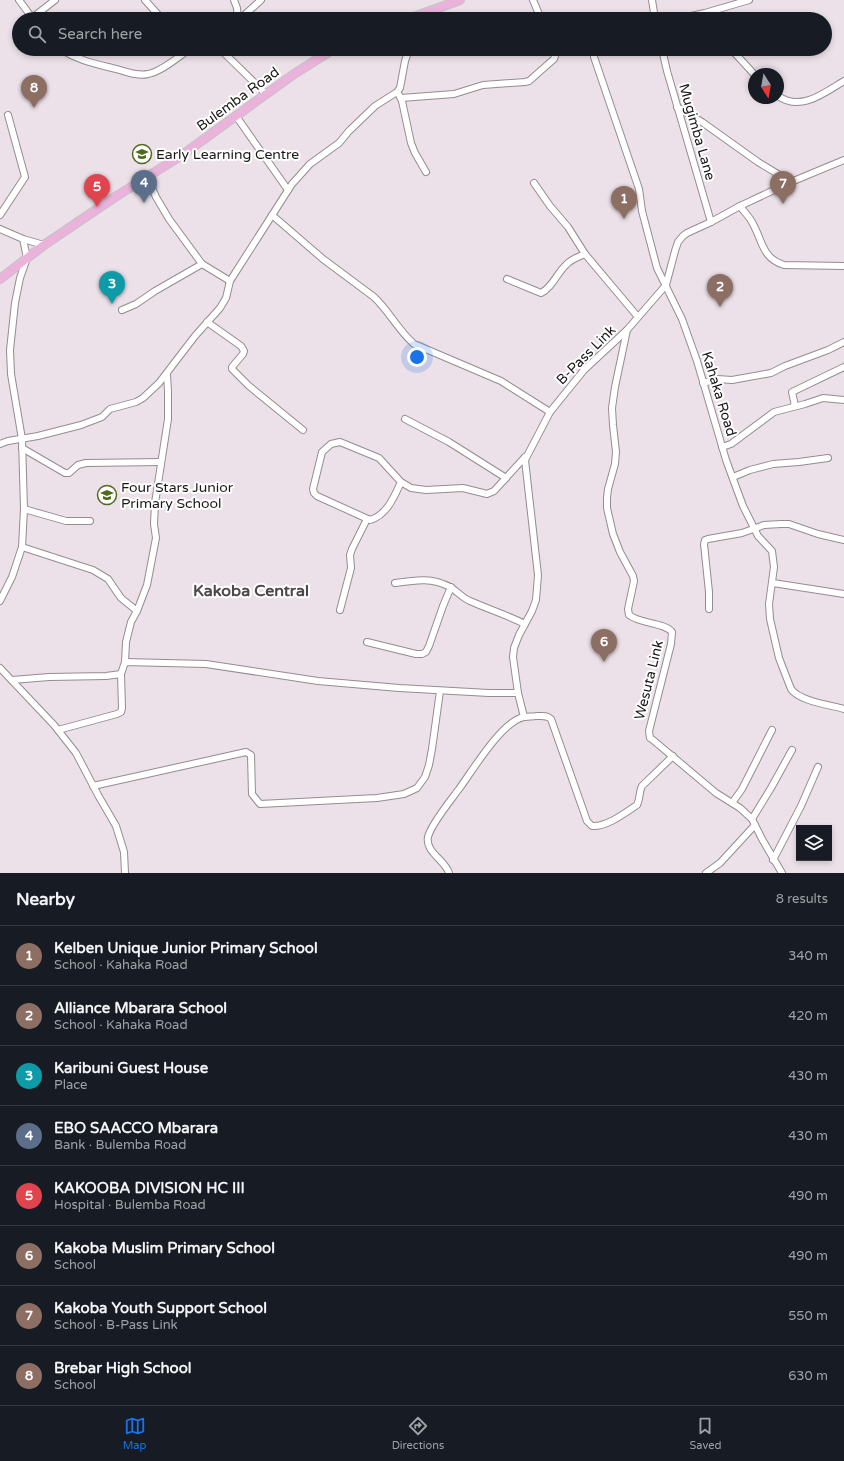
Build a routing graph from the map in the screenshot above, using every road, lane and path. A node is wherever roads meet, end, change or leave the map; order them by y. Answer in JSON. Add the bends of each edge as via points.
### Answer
{"nodes":[{"id":1,"x":19,"y":0,"type":"edge"},
{"id":2,"x":55,"y":0,"type":"edge"},
{"id":3,"x":145,"y":0,"type":"edge"},
{"id":4,"x":234,"y":0,"type":"edge"},
{"id":5,"x":261,"y":0,"type":"edge"},
{"id":6,"x":460,"y":0,"type":"edge"},
{"id":7,"x":533,"y":0,"type":"edge"},
{"id":8,"x":652,"y":0,"type":"edge"},
{"id":9,"x":749,"y":0,"type":"edge"},
{"id":10,"x":28,"y":12,"type":"edge"},
{"id":11,"x":41,"y":12,"type":"edge"},
{"id":12,"x":156,"y":12,"type":"edge"},
{"id":13,"x":238,"y":12,"type":"edge"},
{"id":14,"x":247,"y":12,"type":"edge"},
{"id":15,"x":428,"y":12,"type":"edge"},
{"id":16,"x":538,"y":12,"type":"edge"},
{"id":17,"x":654,"y":12,"type":"edge"},
{"id":18,"x":717,"y":12,"type":"edge"},
{"id":19,"x":72,"y":56,"type":"edge"},
{"id":20,"x":178,"y":56,"type":"edge"},
{"id":21,"x":227,"y":56,"type":"edge"},
{"id":22,"x":323,"y":56,"type":"edge"},
{"id":23,"x":407,"y":56,"type":"edge"},
{"id":24,"x":555,"y":56,"type":"edge"},
{"id":25,"x":594,"y":56,"type":"edge"},
{"id":26,"x":664,"y":56,"type":"edge"},
{"id":27,"x":737,"y":56,"type":"edge"},
{"id":28,"x":748,"y":68,"type":"edge"},
{"id":29,"x":844,"y":81,"type":"edge"},
{"id":30,"x":266,"y":94,"type":"junction"},
{"id":31,"x":399,"y":95,"type":"junction"},
{"id":32,"x":784,"y":101,"type":"edge"},
{"id":33,"x":677,"y":107,"type":"junction"},
{"id":34,"x":8,"y":115,"type":"dead end"},
{"id":35,"x":236,"y":116,"type":"junction"},
{"id":36,"x":844,"y":160,"type":"edge"},
{"id":37,"x":426,"y":172,"type":"dead end"},
{"id":38,"x":147,"y":177,"type":"junction"},
{"id":39,"x":792,"y":182,"type":"junction"},
{"id":40,"x":534,"y":183,"type":"dead end"},
{"id":41,"x":288,"y":190,"type":"junction"},
{"id":42,"x":740,"y":206,"type":"junction"},
{"id":43,"x":0,"y":215,"type":"edge"},
{"id":44,"x":272,"y":216,"type":"junction"},
{"id":45,"x":711,"y":222,"type":"junction"},
{"id":46,"x":0,"y":229,"type":"edge"},
{"id":47,"x":23,"y":239,"type":"junction"},
{"id":48,"x":44,"y":245,"type":"junction"},
{"id":49,"x":585,"y":254,"type":"junction"},
{"id":50,"x":27,"y":258,"type":"junction"},
{"id":51,"x":202,"y":264,"type":"junction"},
{"id":52,"x":844,"y":266,"type":"edge"},
{"id":53,"x":0,"y":279,"type":"edge"},
{"id":54,"x":507,"y":279,"type":"dead end"},
{"id":55,"x":230,"y":281,"type":"junction"},
{"id":56,"x":666,"y":285,"type":"junction"},
{"id":57,"x":122,"y":310,"type":"dead end"},
{"id":58,"x":638,"y":317,"type":"junction"},
{"id":59,"x":207,"y":322,"type":"junction"},
{"id":60,"x":628,"y":330,"type":"junction"},
{"id":61,"x":844,"y":342,"type":"edge"},
{"id":62,"x":844,"y":367,"type":"edge"},
{"id":63,"x":166,"y":374,"type":"junction"},
{"id":64,"x":703,"y":383,"type":"junction"},
{"id":65,"x":844,"y":400,"type":"edge"},
{"id":66,"x":795,"y":406,"type":"junction"},
{"id":67,"x":550,"y":412,"type":"junction"},
{"id":68,"x":405,"y":419,"type":"dead end"},
{"id":69,"x":303,"y":430,"type":"dead end"},
{"id":70,"x":22,"y":439,"type":"junction"},
{"id":71,"x":0,"y":444,"type":"edge"},
{"id":72,"x":722,"y":447,"type":"junction"},
{"id":73,"x":22,"y":448,"type":"junction"},
{"id":74,"x":526,"y":456,"type":"junction"},
{"id":75,"x":828,"y":458,"type":"dead end"},
{"id":76,"x":161,"y":462,"type":"junction"},
{"id":77,"x":733,"y":477,"type":"junction"},
{"id":78,"x":506,"y":478,"type":"junction"},
{"id":79,"x":400,"y":482,"type":"junction"},
{"id":80,"x":24,"y":510,"type":"junction"},
{"id":81,"x":367,"y":519,"type":"junction"},
{"id":82,"x":90,"y":522,"type":"dead end"},
{"id":83,"x":754,"y":529,"type":"junction"},
{"id":84,"x":844,"y":540,"type":"edge"},
{"id":85,"x":22,"y":547,"type":"junction"},
{"id":86,"x":396,"y":583,"type":"dead end"},
{"id":87,"x":773,"y":583,"type":"junction"},
{"id":88,"x":451,"y":587,"type":"junction"},
{"id":89,"x":844,"y":594,"type":"edge"},
{"id":90,"x":0,"y":601,"type":"edge"},
{"id":91,"x":709,"y":609,"type":"dead end"},
{"id":92,"x":340,"y":610,"type":"dead end"},
{"id":93,"x":137,"y":611,"type":"junction"},
{"id":94,"x":525,"y":624,"type":"junction"},
{"id":95,"x":367,"y":642,"type":"dead end"},
{"id":96,"x":125,"y":662,"type":"junction"},
{"id":97,"x":0,"y":668,"type":"edge"},
{"id":98,"x":121,"y":674,"type":"junction"},
{"id":99,"x":12,"y":680,"type":"junction"},
{"id":100,"x":440,"y":691,"type":"junction"},
{"id":101,"x":518,"y":693,"type":"junction"},
{"id":102,"x":844,"y":709,"type":"edge"},
{"id":103,"x":524,"y":717,"type":"junction"},
{"id":104,"x":58,"y":730,"type":"junction"},
{"id":105,"x":772,"y":730,"type":"dead end"},
{"id":106,"x":792,"y":750,"type":"dead end"},
{"id":107,"x":672,"y":756,"type":"junction"},
{"id":108,"x":818,"y":767,"type":"dead end"},
{"id":109,"x":93,"y":786,"type":"junction"},
{"id":110,"x":732,"y":803,"type":"junction"},
{"id":111,"x":754,"y":822,"type":"junction"},
{"id":112,"x":773,"y":860,"type":"junction"},
{"id":113,"x":780,"y":872,"type":"edge"},
{"id":114,"x":125,"y":873,"type":"edge"},
{"id":115,"x":449,"y":873,"type":"edge"},
{"id":116,"x":706,"y":873,"type":"edge"}],
"edges":[{"from":1,"to":10,"type":"street"},
{"from":2,"to":11,"type":"street"},
{"from":3,"to":12,"type":"street"},
{"from":4,"to":13,"type":"street"},
{"from":5,"to":14,"type":"street"},
{"from":6,"to":15,"type":"main road"},
{"from":7,"to":16,"type":"street"},
{"from":8,"to":17,"type":"street"},
{"from":9,"to":18,"type":"street"},
{"from":19,"to":20,"type":"street","via":[[88,63],[147,75]]},
{"from":21,"to":30,"type":"street"},
{"from":22,"to":30,"type":"main road","name":"Bulemba Road"},
{"from":23,"to":31,"type":"street"},
{"from":24,"to":31,"type":"street","via":[[529,81],[483,85],[454,94]]},
{"from":25,"to":56,"type":"street","name":"Kahaka Road","via":[[639,190],[657,268]]},
{"from":26,"to":33,"type":"street","name":"Mugimba Lane"},
{"from":27,"to":28,"type":"street"},
{"from":29,"to":32,"type":"street","via":[[808,101]]},
{"from":30,"to":35,"type":"main road","name":"Bulemba Road"},
{"from":31,"to":37,"type":"street","via":[[415,154]]},
{"from":31,"to":41,"type":"street","via":[[376,106],[339,143],[310,164]]},
{"from":33,"to":39,"type":"street"},
{"from":33,"to":45,"type":"street","name":"Mugimba Lane"},
{"from":34,"to":43,"type":"street","via":[[25,177]]},
{"from":35,"to":38,"type":"main road","name":"Bulemba Road"},
{"from":35,"to":41,"type":"street"},
{"from":36,"to":39,"type":"street","name":"B-Pass Link"},
{"from":38,"to":48,"type":"main road","name":"Bulemba Road"},
{"from":38,"to":51,"type":"street","via":[[169,219]]},
{"from":39,"to":42,"type":"street","name":"B-Pass Link"},
{"from":40,"to":49,"type":"street","via":[[568,226]]},
{"from":41,"to":44,"type":"street"},
{"from":42,"to":45,"type":"street","name":"B-Pass Link"},
{"from":42,"to":52,"type":"street","via":[[752,221],[765,250],[775,262],[784,265]]},
{"from":44,"to":55,"type":"street"},
{"from":44,"to":67,"type":"street","via":[[374,297],[414,344],[500,381]]},
{"from":45,"to":56,"type":"street","name":"B-Pass Link","via":[[687,233],[678,242]]},
{"from":46,"to":47,"type":"street"},
{"from":47,"to":48,"type":"street"},
{"from":47,"to":50,"type":"street"},
{"from":48,"to":50,"type":"main road","name":"Bulemba Road"},
{"from":49,"to":54,"type":"street","via":[[564,266],[541,293]]},
{"from":49,"to":58,"type":"street"},
{"from":50,"to":53,"type":"main road","name":"Bulemba Road"},
{"from":50,"to":70,"type":"street","via":[[15,303],[10,350],[11,374]]},
{"from":51,"to":55,"type":"street"},
{"from":51,"to":57,"type":"street"},
{"from":55,"to":59,"type":"street","via":[[226,298]]},
{"from":56,"to":58,"type":"street","name":"B-Pass Link"},
{"from":56,"to":64,"type":"street","name":"Kahaka Road","via":[[682,319]]},
{"from":58,"to":60,"type":"street","name":"B-Pass Link"},
{"from":59,"to":63,"type":"street"},
{"from":59,"to":69,"type":"street","via":[[243,348],[243,354],[232,367],[241,379]]},
{"from":60,"to":67,"type":"street","name":"B-Pass Link","via":[[584,370]]},
{"from":60,"to":107,"type":"street","name":"Wesuta Link","via":[[612,408],[616,464],[608,489],[607,508],[613,534],[633,576],[629,614],[637,620],[667,628],[672,632],[668,659],[649,731],[650,738]]},
{"from":61,"to":64,"type":"street","via":[[771,373]]},
{"from":62,"to":66,"type":"street","via":[[792,392]]},
{"from":63,"to":70,"type":"street","via":[[150,393],[136,402],[110,409],[102,417],[81,425]]},
{"from":63,"to":76,"type":"street","via":[[168,419]]},
{"from":64,"to":72,"type":"street","name":"Kahaka Road"},
{"from":65,"to":66,"type":"street","via":[[823,398]]},
{"from":66,"to":72,"type":"street","via":[[774,412],[731,444]]},
{"from":67,"to":74,"type":"street","name":"B-Pass Link"},
{"from":68,"to":78,"type":"street","via":[[449,442]]},
{"from":70,"to":71,"type":"street"},
{"from":70,"to":73,"type":"street"},
{"from":72,"to":77,"type":"street","name":"Kahaka Road"},
{"from":73,"to":76,"type":"street","via":[[69,473],[82,463]]},
{"from":73,"to":80,"type":"street"},
{"from":74,"to":78,"type":"street"},
{"from":74,"to":94,"type":"street","name":"B-Pass Link","via":[[525,468],[538,575],[536,600]]},
{"from":75,"to":77,"type":"street","via":[[773,464]]},
{"from":76,"to":93,"type":"street","via":[[154,517],[156,542],[147,585]]},
{"from":77,"to":83,"type":"street","name":"Kahaka Road"},
{"from":78,"to":79,"type":"street","via":[[494,491],[487,494],[463,488],[418,490]]},
{"from":79,"to":81,"type":"street","via":[[390,504],[382,513],[374,519]]},
{"from":79,"to":81,"type":"street","via":[[379,458],[340,442],[331,444],[322,452],[314,493]]},
{"from":80,"to":82,"type":"street","via":[[66,521]]},
{"from":80,"to":85,"type":"street"},
{"from":81,"to":92,"type":"street","via":[[350,555],[351,568]]},
{"from":83,"to":84,"type":"street","via":[[764,525],[789,524]]},
{"from":83,"to":87,"type":"street","name":"Kahaka Road","via":[[772,551]]},
{"from":83,"to":91,"type":"street","via":[[705,540]]},
{"from":85,"to":90,"type":"street","via":[[12,577]]},
{"from":85,"to":93,"type":"street","via":[[93,570],[108,579],[121,598]]},
{"from":86,"to":88,"type":"street","via":[[427,579]]},
{"from":87,"to":89,"type":"street"},
{"from":87,"to":102,"type":"street","name":"Kahaka Road","via":[[769,604],[771,624],[779,658],[791,689],[794,694]]},
{"from":88,"to":94,"type":"street","via":[[468,600]]},
{"from":88,"to":95,"type":"street","via":[[426,652],[416,654]]},
{"from":93,"to":96,"type":"street","via":[[126,642]]},
{"from":94,"to":101,"type":"street","name":"B-Pass Link","via":[[514,648]]},
{"from":96,"to":98,"type":"street"},
{"from":96,"to":100,"type":"street","via":[[206,664],[318,680]]},
{"from":97,"to":99,"type":"street"},
{"from":98,"to":99,"type":"street"},
{"from":98,"to":104,"type":"street","via":[[121,712]]},
{"from":99,"to":104,"type":"street"},
{"from":100,"to":101,"type":"street"},
{"from":100,"to":109,"type":"street","via":[[432,749],[425,777],[417,788],[404,794],[377,798],[260,804],[252,794],[251,754],[246,752]]},
{"from":101,"to":103,"type":"street","name":"B-Pass Link"},
{"from":103,"to":107,"type":"street","via":[[545,716],[551,719],[587,821],[592,826],[609,822],[637,805],[642,786]]},
{"from":103,"to":115,"type":"street","via":[[505,729],[492,743],[428,836],[430,848]]},
{"from":104,"to":109,"type":"street","via":[[76,753]]},
{"from":105,"to":110,"type":"street","via":[[742,789]]},
{"from":106,"to":111,"type":"street"},
{"from":107,"to":110,"type":"street","name":"Wesuta Link"},
{"from":108,"to":112,"type":"street"},
{"from":109,"to":114,"type":"street","via":[[116,826],[124,852]]},
{"from":110,"to":111,"type":"street","name":"Wesuta Link"},
{"from":111,"to":112,"type":"street","name":"Wesuta Link"},
{"from":111,"to":116,"type":"street","via":[[720,863]]},
{"from":112,"to":113,"type":"street","name":"Wesuta Link"}]}
